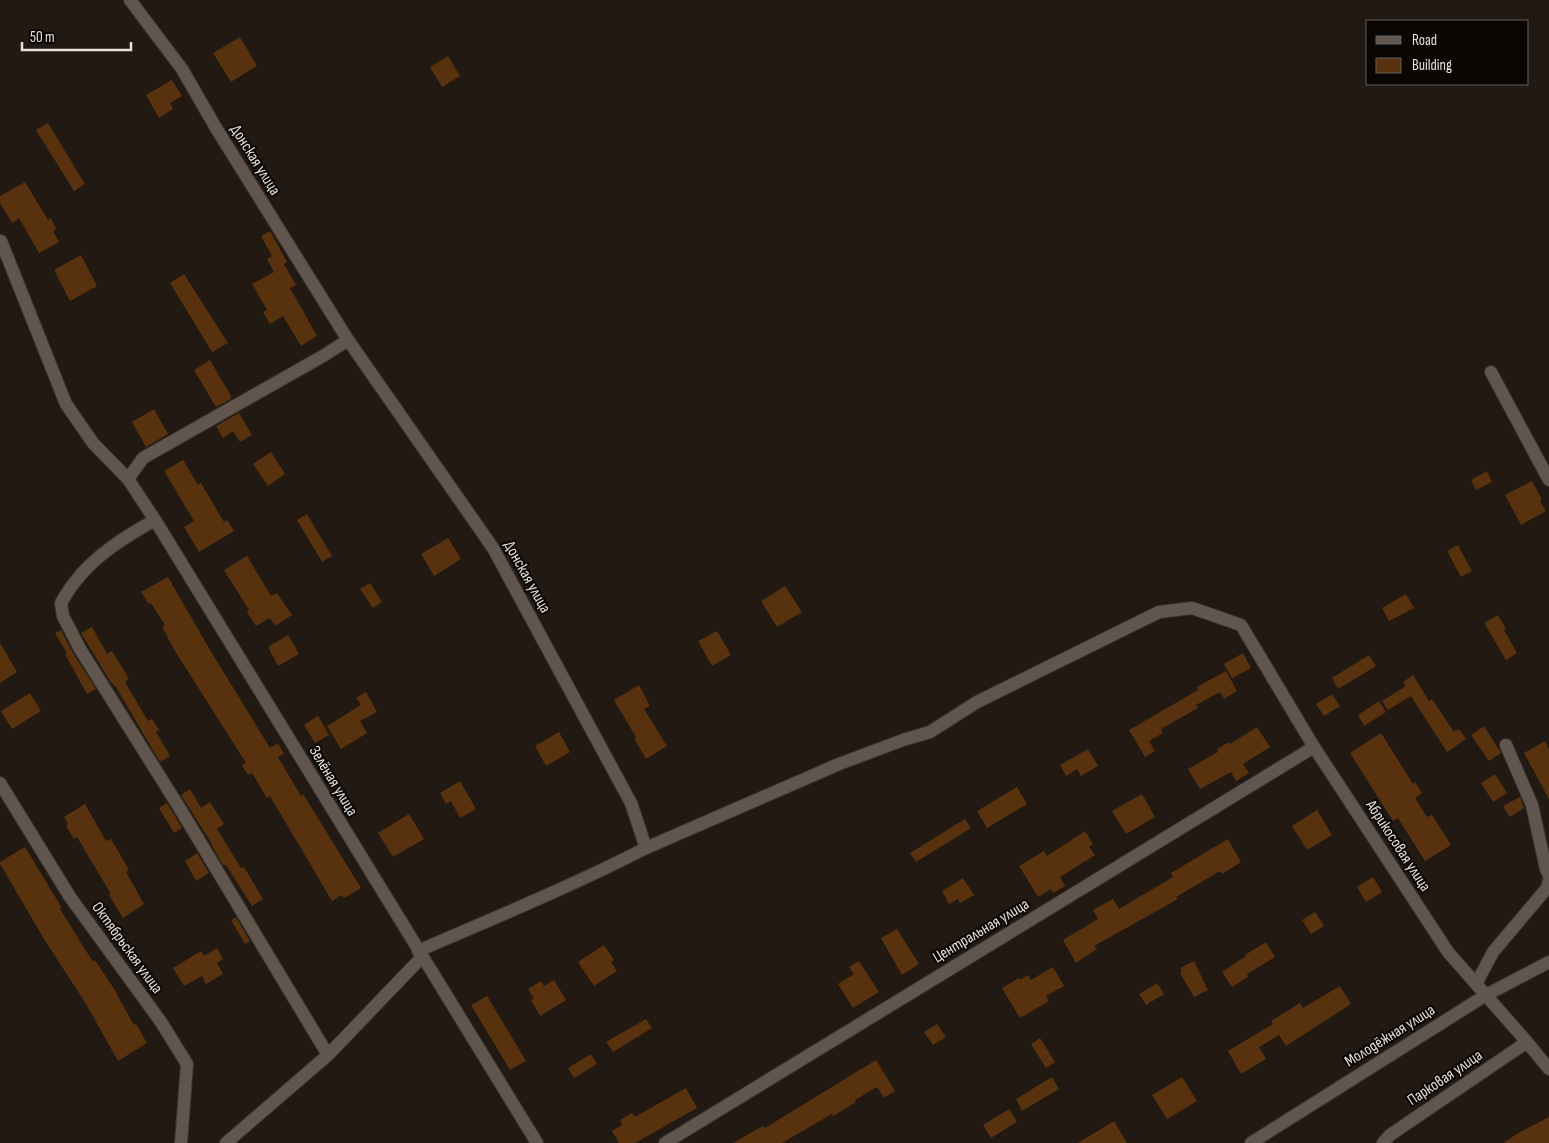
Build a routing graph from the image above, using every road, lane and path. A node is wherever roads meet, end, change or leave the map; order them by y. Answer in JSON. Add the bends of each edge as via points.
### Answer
{"nodes":[{"id":1,"x":130,"y":0,"type":"edge"},
{"id":2,"x":1,"y":241,"type":"edge"},
{"id":3,"x":348,"y":340,"type":"junction"},
{"id":4,"x":1492,"y":372,"type":"dead end"},
{"id":5,"x":128,"y":480,"type":"junction"},
{"id":6,"x":1549,"y":480,"type":"edge"},
{"id":7,"x":155,"y":520,"type":"junction"},
{"id":8,"x":1506,"y":745,"type":"dead end"},
{"id":9,"x":1314,"y":747,"type":"junction"},
{"id":10,"x":0,"y":783,"type":"edge"},
{"id":11,"x":646,"y":848,"type":"junction"},
{"id":12,"x":1549,"y":874,"type":"edge"},
{"id":13,"x":1549,"y":881,"type":"edge"},
{"id":14,"x":420,"y":954,"type":"junction"},
{"id":15,"x":1549,"y":962,"type":"edge"},
{"id":16,"x":1476,"y":984,"type":"junction"},
{"id":17,"x":1486,"y":995,"type":"junction"},
{"id":18,"x":1527,"y":1042,"type":"junction"},
{"id":19,"x":328,"y":1055,"type":"junction"},
{"id":20,"x":1549,"y":1069,"type":"edge"},
{"id":21,"x":181,"y":1143,"type":"edge"},
{"id":22,"x":226,"y":1143,"type":"edge"},
{"id":23,"x":537,"y":1143,"type":"edge"},
{"id":24,"x":665,"y":1143,"type":"edge"},
{"id":25,"x":1251,"y":1143,"type":"edge"},
{"id":26,"x":1383,"y":1143,"type":"edge"}],
"edges":[{"from":1,"to":3,"type":"street","name":"Донская улица","via":[[182,69]]},
{"from":2,"to":5,"type":"street","name":"Зелёная улица","via":[[66,404],[93,443]]},
{"from":3,"to":5,"type":"street","via":[[144,458]]},
{"from":3,"to":11,"type":"street","name":"Донская улица","via":[[493,548],[631,803]]},
{"from":4,"to":6,"type":"street"},
{"from":5,"to":7,"type":"street","name":"Зелёная улица"},
{"from":7,"to":14,"type":"street","name":"Зелёная улица"},
{"from":7,"to":19,"type":"street","via":[[97,559],[74,582],[61,603],[63,616],[80,649],[179,806]]},
{"from":8,"to":12,"type":"street","via":[[1532,804]]},
{"from":9,"to":11,"type":"street","name":"Абрикосовая улица","via":[[1241,625],[1192,608],[1159,612],[977,702],[930,732],[839,764]]},
{"from":9,"to":16,"type":"street","name":"Абрикосовая улица","via":[[1448,952]]},
{"from":9,"to":24,"type":"street","name":"Центральная улица"},
{"from":10,"to":21,"type":"street","name":"Октябрьская улица","via":[[70,897],[161,1022],[187,1064]]},
{"from":11,"to":14,"type":"street"},
{"from":13,"to":16,"type":"street","via":[[1547,888],[1493,952]]},
{"from":14,"to":19,"type":"street"},
{"from":14,"to":23,"type":"street","name":"Зелёная улица"},
{"from":15,"to":17,"type":"street","name":"Молодёжная улица"},
{"from":16,"to":17,"type":"street","name":"Абрикосовая улица"},
{"from":17,"to":18,"type":"street","name":"Абрикосовая улица"},
{"from":17,"to":25,"type":"street","name":"Молодёжная улица"},
{"from":18,"to":20,"type":"street","name":"Абрикосовая улица"},
{"from":18,"to":26,"type":"street","name":"Парковая улица"},
{"from":19,"to":22,"type":"street"}]}
